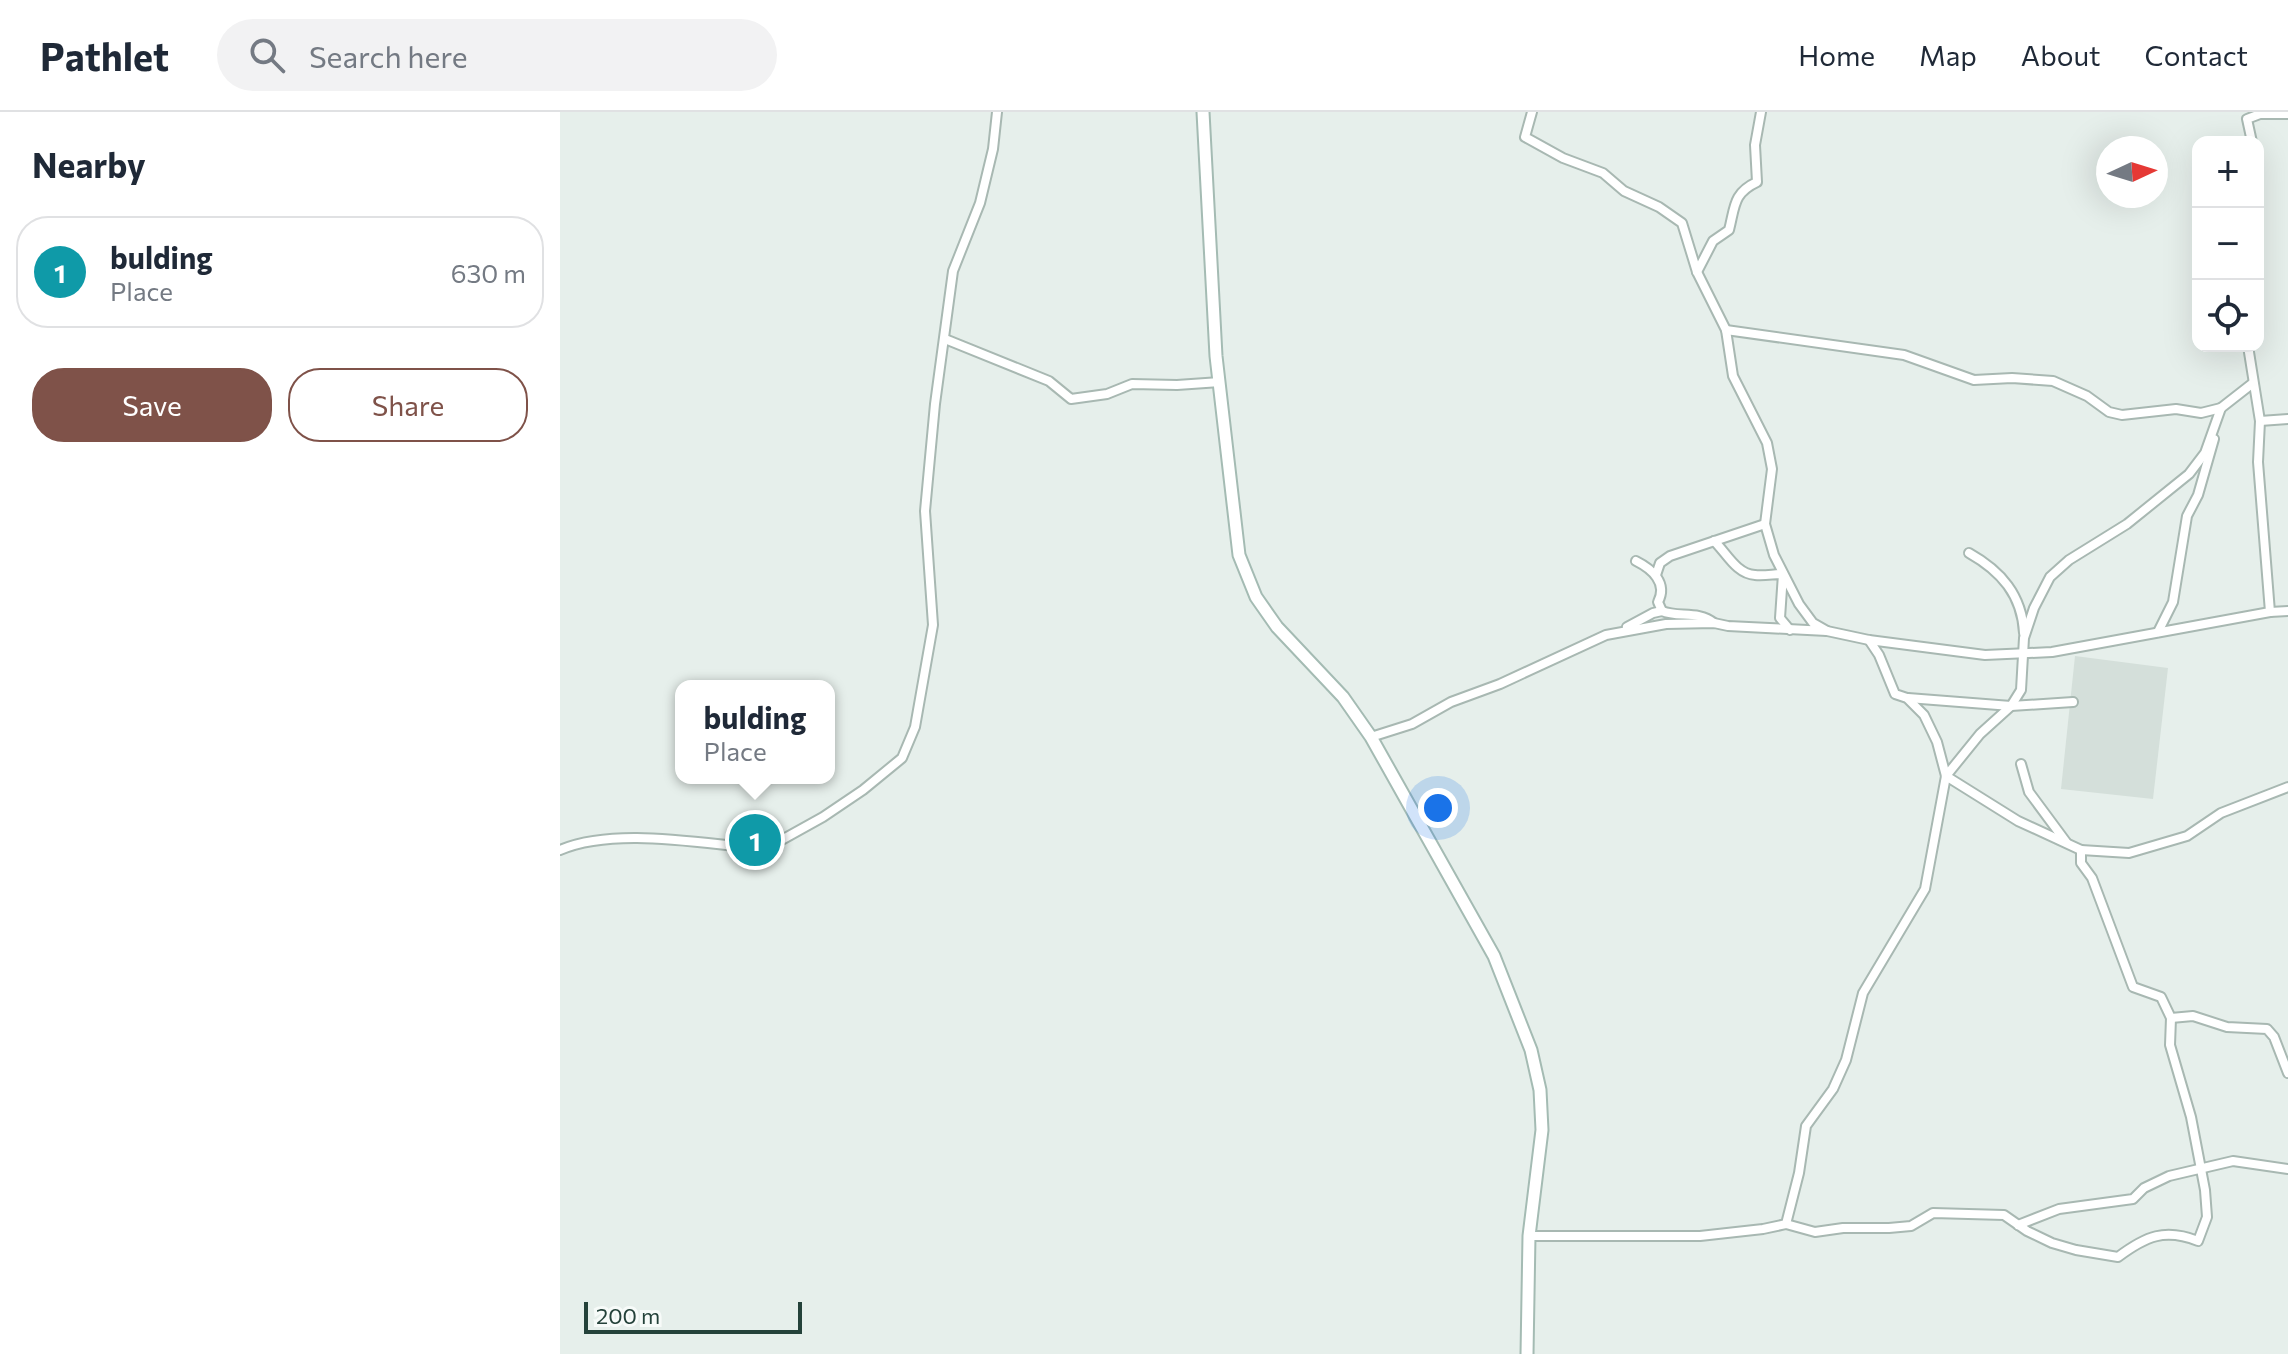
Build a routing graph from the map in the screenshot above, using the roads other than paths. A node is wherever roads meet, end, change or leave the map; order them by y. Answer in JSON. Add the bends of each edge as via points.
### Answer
{"nodes":[{"id":1,"x":997,"y":112,"type":"edge"},
{"id":2,"x":1203,"y":112,"type":"edge"},
{"id":3,"x":1532,"y":112,"type":"edge"},
{"id":4,"x":1761,"y":112,"type":"edge"},
{"id":5,"x":2288,"y":114,"type":"edge"},
{"id":6,"x":2251,"y":136,"type":"edge"},
{"id":7,"x":1697,"y":272,"type":"junction"},
{"id":8,"x":1726,"y":330,"type":"junction"},
{"id":9,"x":945,"y":339,"type":"junction"},
{"id":10,"x":2249,"y":352,"type":"edge"},
{"id":11,"x":1220,"y":382,"type":"junction"},
{"id":12,"x":2253,"y":383,"type":"junction"},
{"id":13,"x":2221,"y":408,"type":"junction"},
{"id":14,"x":2288,"y":419,"type":"edge"},
{"id":15,"x":2260,"y":421,"type":"junction"},
{"id":16,"x":2215,"y":428,"type":"junction"},
{"id":17,"x":1765,"y":524,"type":"junction"},
{"id":18,"x":1714,"y":541,"type":"junction"},
{"id":19,"x":1969,"y":553,"type":"dead end"},
{"id":20,"x":1636,"y":561,"type":"dead end"},
{"id":21,"x":1783,"y":574,"type":"junction"},
{"id":22,"x":1656,"y":575,"type":"junction"},
{"id":23,"x":1662,"y":611,"type":"junction"},
{"id":24,"x":1779,"y":611,"type":"junction"},
{"id":25,"x":2288,"y":611,"type":"edge"},
{"id":26,"x":2270,"y":612,"type":"junction"},
{"id":27,"x":1714,"y":623,"type":"junction"},
{"id":28,"x":1768,"y":629,"type":"junction"},
{"id":29,"x":1790,"y":630,"type":"junction"},
{"id":30,"x":1827,"y":631,"type":"junction"},
{"id":31,"x":2158,"y":632,"type":"junction"},
{"id":32,"x":1606,"y":635,"type":"junction"},
{"id":33,"x":2024,"y":638,"type":"junction"},
{"id":34,"x":1869,"y":640,"type":"junction"},
{"id":35,"x":2022,"y":653,"type":"junction"},
{"id":36,"x":1907,"y":698,"type":"junction"},
{"id":37,"x":2073,"y":702,"type":"dead end"},
{"id":38,"x":2011,"y":706,"type":"junction"},
{"id":39,"x":1371,"y":737,"type":"junction"},
{"id":40,"x":2021,"y":764,"type":"dead end"},
{"id":41,"x":1946,"y":776,"type":"junction"},
{"id":42,"x":2288,"y":787,"type":"edge"},
{"id":43,"x":2066,"y":842,"type":"junction"},
{"id":44,"x":560,"y":850,"type":"edge"},
{"id":45,"x":2081,"y":850,"type":"junction"},
{"id":46,"x":2171,"y":1018,"type":"junction"},
{"id":47,"x":2288,"y":1073,"type":"edge"},
{"id":48,"x":2201,"y":1168,"type":"junction"},
{"id":49,"x":2288,"y":1169,"type":"edge"},
{"id":50,"x":1786,"y":1224,"type":"junction"},
{"id":51,"x":2018,"y":1225,"type":"junction"},
{"id":52,"x":1529,"y":1236,"type":"junction"},
{"id":53,"x":1527,"y":1354,"type":"edge"}],
"edges":[{"from":1,"to":9,"type":"street","via":[[980,203],[953,271]]},
{"from":2,"to":11,"type":"main road"},
{"from":3,"to":7,"type":"street","via":[[1525,137],[1603,173],[1682,223]]},
{"from":4,"to":7,"type":"street","via":[[1755,145],[1757,182],[1743,188],[1729,230],[1713,241]]},
{"from":5,"to":6,"type":"street","via":[[2247,119]]},
{"from":7,"to":8,"type":"street"},
{"from":8,"to":13,"type":"street","via":[[1904,355],[1974,380],[2053,381],[2122,415]]},
{"from":8,"to":17,"type":"street","via":[[1733,376],[1767,443],[1772,469]]},
{"from":9,"to":11,"type":"street","via":[[1049,381],[1071,399],[1132,384]]},
{"from":9,"to":44,"type":"street","via":[[925,511],[933,625],[915,727],[902,758],[823,817],[756,848],[613,837]]},
{"from":10,"to":12,"type":"street"},
{"from":11,"to":39,"type":"main road","via":[[1239,555],[1256,597]]},
{"from":12,"to":13,"type":"street"},
{"from":12,"to":15,"type":"street"},
{"from":13,"to":16,"type":"street"},
{"from":14,"to":15,"type":"street"},
{"from":15,"to":26,"type":"street","via":[[2258,462]]},
{"from":16,"to":31,"type":"street","via":[[2210,459],[2187,516],[2173,602]]},
{"from":16,"to":33,"type":"street","via":[[2189,474],[2050,577]]},
{"from":17,"to":18,"type":"street"},
{"from":17,"to":21,"type":"street"},
{"from":18,"to":21,"type":"street","via":[[1746,572]]},
{"from":18,"to":22,"type":"street","via":[[1670,556]]},
{"from":19,"to":33,"type":"street","via":[[1986,562],[2012,590],[2023,615]]},
{"from":20,"to":22,"type":"street"},
{"from":21,"to":24,"type":"street"},
{"from":21,"to":30,"type":"street","via":[[1813,623]]},
{"from":22,"to":23,"type":"street","via":[[1662,586]]},
{"from":23,"to":27,"type":"street"},
{"from":23,"to":32,"type":"street"},
{"from":24,"to":28,"type":"street"},
{"from":24,"to":29,"type":"street"},
{"from":25,"to":26,"type":"street"},
{"from":26,"to":31,"type":"street"},
{"from":27,"to":28,"type":"street"},
{"from":27,"to":32,"type":"street","via":[[1666,624]]},
{"from":28,"to":29,"type":"street"},
{"from":29,"to":30,"type":"street"},
{"from":30,"to":34,"type":"street"},
{"from":31,"to":35,"type":"street"},
{"from":32,"to":39,"type":"street","via":[[1412,724]]},
{"from":33,"to":35,"type":"street"},
{"from":34,"to":35,"type":"street","via":[[1985,655]]},
{"from":34,"to":36,"type":"street","via":[[1895,694]]},
{"from":35,"to":38,"type":"street","via":[[2021,690]]},
{"from":36,"to":38,"type":"street"},
{"from":36,"to":41,"type":"street","via":[[1924,715]]},
{"from":37,"to":38,"type":"street"},
{"from":38,"to":41,"type":"street"},
{"from":39,"to":52,"type":"main road","via":[[1494,956],[1531,1050],[1542,1130]]},
{"from":40,"to":43,"type":"street","via":[[2029,792]]},
{"from":41,"to":43,"type":"street","via":[[2018,821]]},
{"from":41,"to":50,"type":"street","via":[[1925,889],[1863,993],[1842,1070],[1806,1126]]},
{"from":42,"to":45,"type":"street","via":[[2221,813],[2187,836],[2129,853]]},
{"from":43,"to":45,"type":"street"},
{"from":45,"to":46,"type":"street","via":[[2081,863],[2092,878],[2133,987],[2161,997]]},
{"from":46,"to":47,"type":"street","via":[[2193,1016],[2227,1027],[2267,1029]]},
{"from":46,"to":48,"type":"street","via":[[2170,1045]]},
{"from":48,"to":49,"type":"street","via":[[2233,1161]]},
{"from":48,"to":51,"type":"street","via":[[2169,1176],[2133,1199],[2059,1209]]},
{"from":48,"to":51,"type":"street","via":[[2207,1217],[2198,1241],[2167,1234],[2142,1239],[2118,1257],[2104,1256],[2052,1243]]},
{"from":50,"to":51,"type":"street","via":[[1815,1232],[1889,1228],[1911,1226],[1933,1213],[2004,1215]]},
{"from":50,"to":52,"type":"street","via":[[1700,1236]]},
{"from":52,"to":53,"type":"main road"}]}
